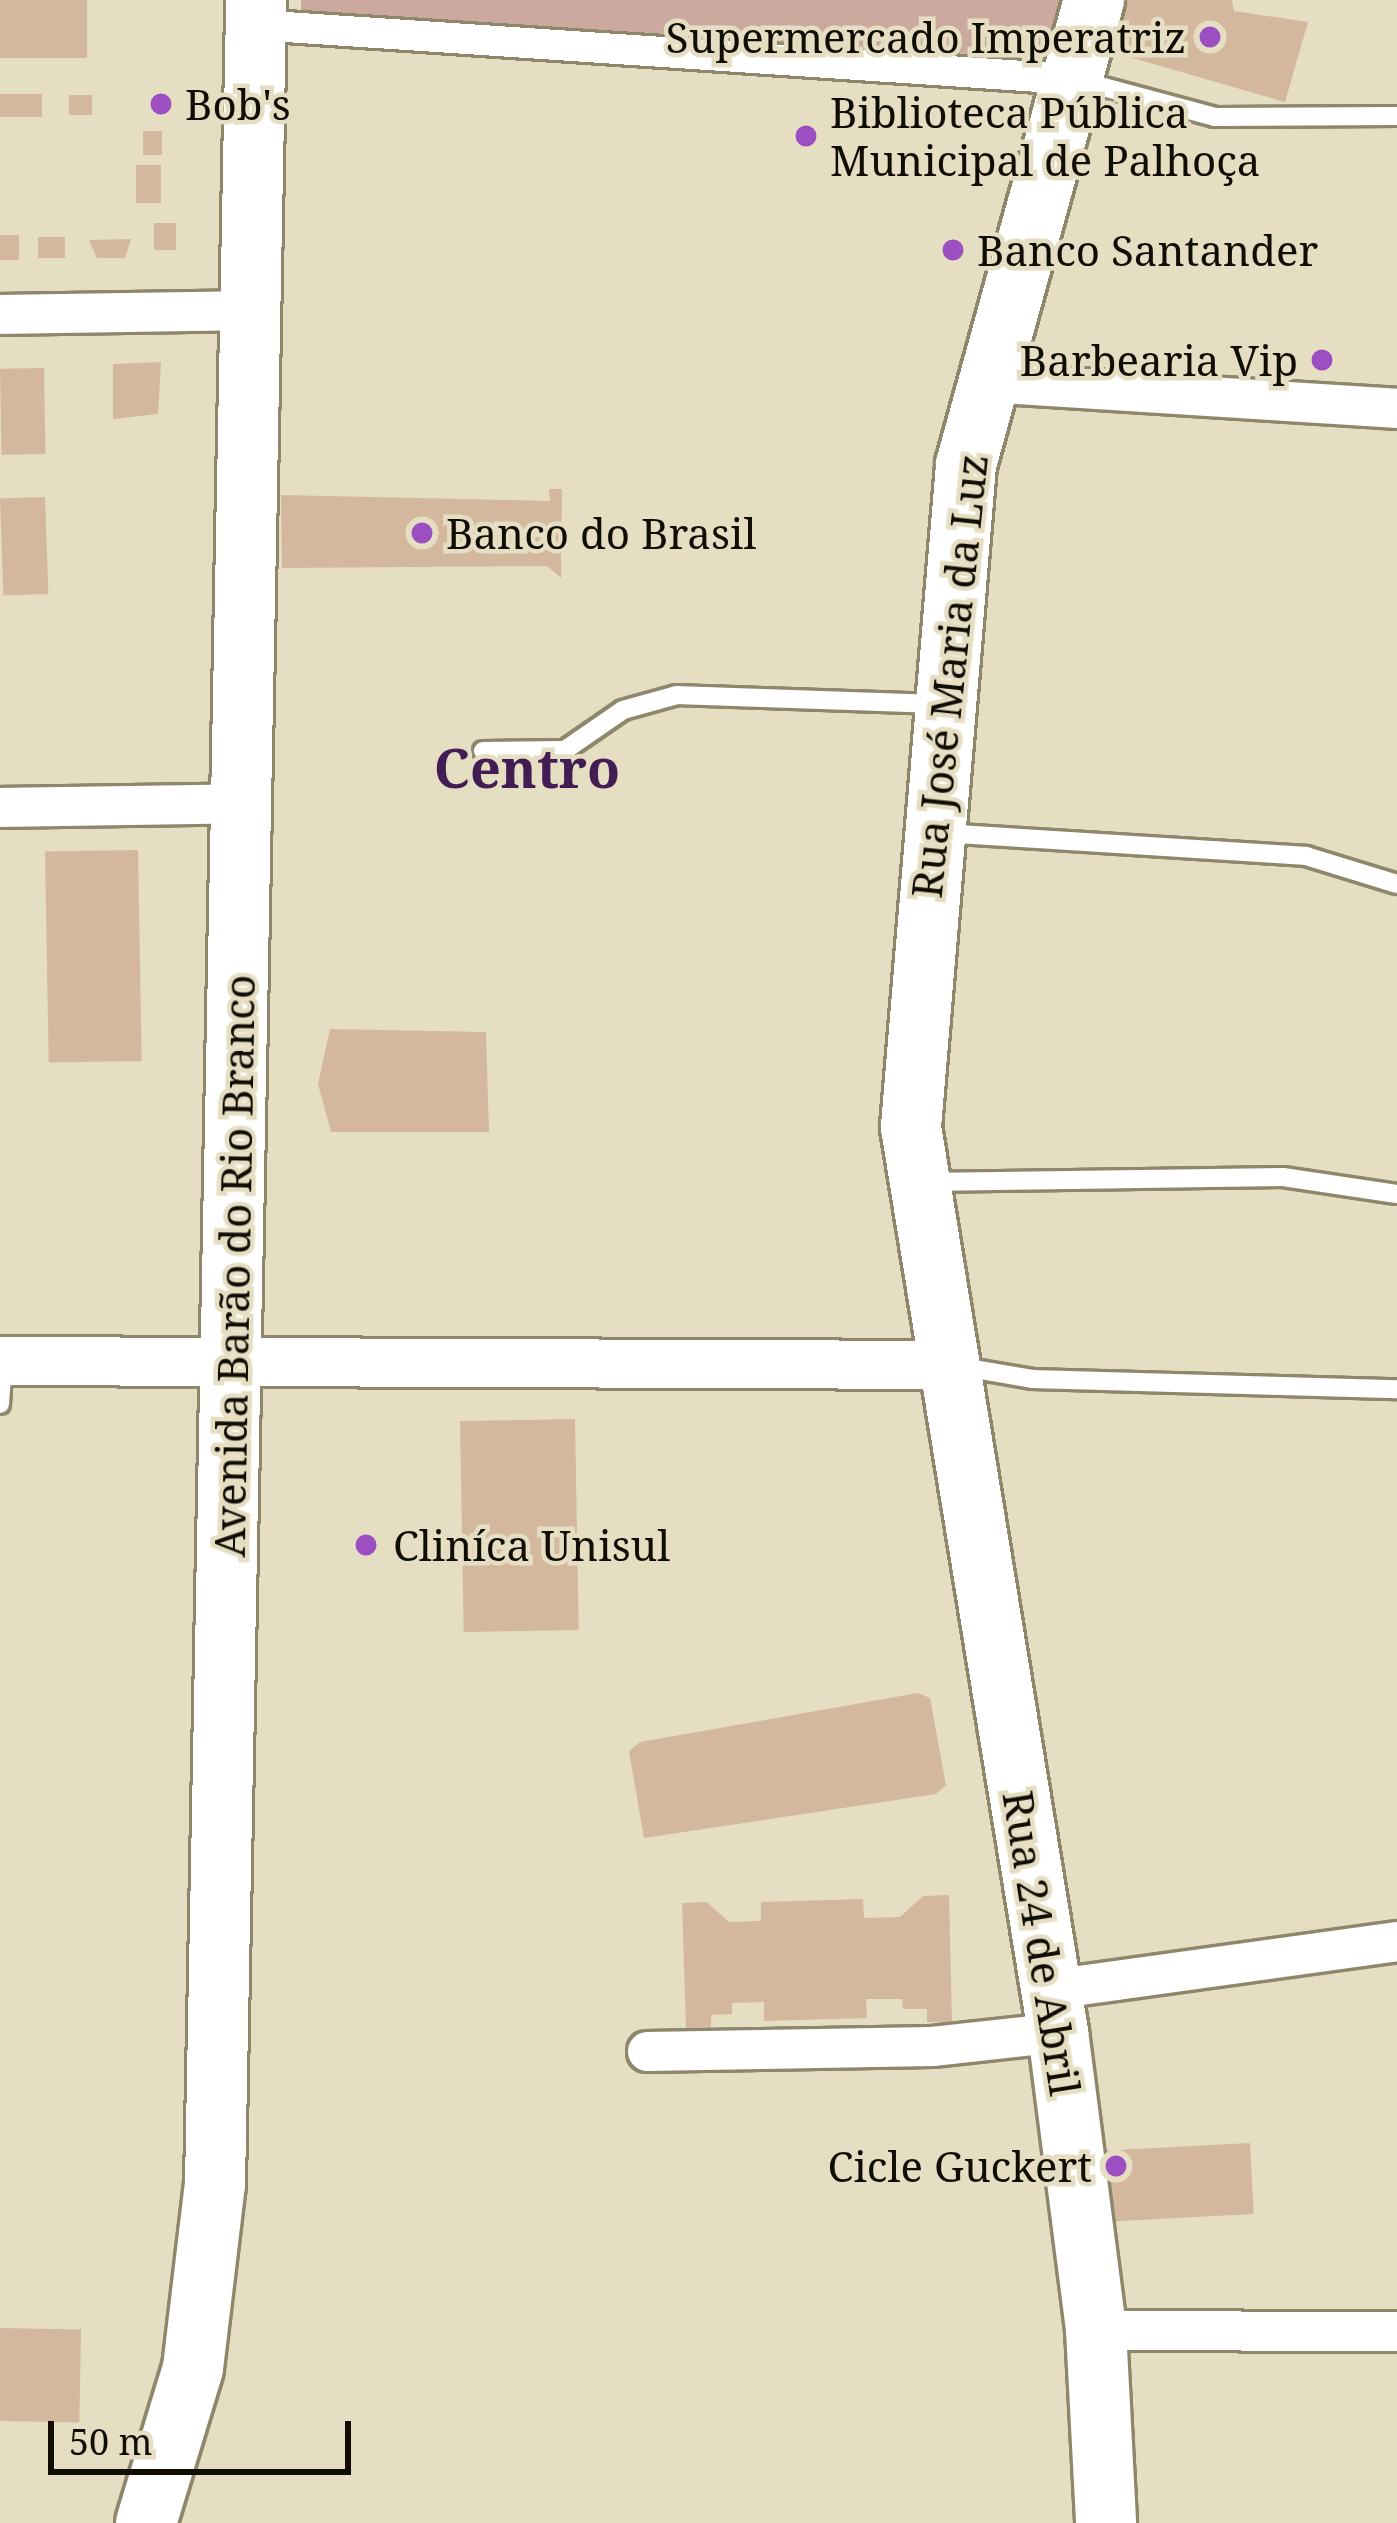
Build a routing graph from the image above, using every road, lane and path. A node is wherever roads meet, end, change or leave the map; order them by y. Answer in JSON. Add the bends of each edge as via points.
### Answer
{"nodes":[{"id":1,"x":1094,"y":0,"type":"edge"},
{"id":2,"x":256,"y":13,"type":"edge"},
{"id":3,"x":1070,"y":79,"type":"junction"},
{"id":4,"x":1397,"y":116,"type":"edge"},
{"id":5,"x":253,"y":310,"type":"junction"},
{"id":6,"x":0,"y":314,"type":"edge"},
{"id":7,"x":985,"y":382,"type":"junction"},
{"id":8,"x":1397,"y":408,"type":"edge"},
{"id":9,"x":941,"y":704,"type":"junction"},
{"id":10,"x":483,"y":751,"type":"dead end"},
{"id":11,"x":242,"y":802,"type":"junction"},
{"id":12,"x":0,"y":807,"type":"edge"},
{"id":13,"x":932,"y":832,"type":"junction"},
{"id":14,"x":1397,"y":884,"type":"edge"},
{"id":15,"x":915,"y":1182,"type":"junction"},
{"id":16,"x":1397,"y":1194,"type":"edge"},
{"id":17,"x":232,"y":1363,"type":"junction"},
{"id":18,"x":952,"y":1365,"type":"junction"},
{"id":19,"x":1,"y":1375,"type":"edge"},
{"id":20,"x":1397,"y":1389,"type":"edge"},
{"id":21,"x":1397,"y":1941,"type":"edge"},
{"id":22,"x":1054,"y":2010,"type":"junction"},
{"id":23,"x":647,"y":2051,"type":"dead end"},
{"id":24,"x":1096,"y":2330,"type":"junction"},
{"id":25,"x":1397,"y":2331,"type":"edge"},
{"id":26,"x":146,"y":2523,"type":"edge"},
{"id":27,"x":1106,"y":2523,"type":"edge"}],
"edges":[{"from":1,"to":3,"type":"main road","name":"Rua José Maria da Luz"},
{"from":2,"to":3,"type":"street"},
{"from":2,"to":5,"type":"main road","name":"Avenida Barão do Rio Branco"},
{"from":3,"to":4,"type":"lane","via":[[1215,117]]},
{"from":3,"to":7,"type":"main road","name":"Rua José Maria da Luz"},
{"from":5,"to":6,"type":"street"},
{"from":5,"to":11,"type":"main road","name":"Avenida Barão do Rio Branco"},
{"from":7,"to":8,"type":"street"},
{"from":7,"to":9,"type":"main road","name":"Rua José Maria da Luz","via":[[951,565]]},
{"from":9,"to":10,"type":"lane","via":[[676,695],[623,710],[565,750]]},
{"from":9,"to":13,"type":"main road","name":"Rua José Maria da Luz"},
{"from":11,"to":12,"type":"street"},
{"from":11,"to":17,"type":"main road","name":"Avenida Barão do Rio Branco"},
{"from":13,"to":14,"type":"lane","via":[[1306,856]]},
{"from":13,"to":15,"type":"main road","name":"Rua José Maria da Luz"},
{"from":15,"to":16,"type":"lane","via":[[1283,1177]]},
{"from":15,"to":18,"type":"main road","name":"Rua José Maria da Luz"},
{"from":17,"to":18,"type":"street"},
{"from":17,"to":19,"type":"street"},
{"from":17,"to":26,"type":"main road","name":"Avenida Barão do Rio Branco","via":[[209,2273],[177,2447]]},
{"from":18,"to":20,"type":"lane","via":[[1032,1379]]},
{"from":18,"to":22,"type":"main road","name":"Rua 24 de Abril"},
{"from":21,"to":22,"type":"street"},
{"from":22,"to":23,"type":"street","via":[[932,2046]]},
{"from":22,"to":24,"type":"main road","name":"Rua 24 de Abril"},
{"from":24,"to":25,"type":"street"},
{"from":24,"to":27,"type":"main road","name":"Rua 24 de Abril"}]}
